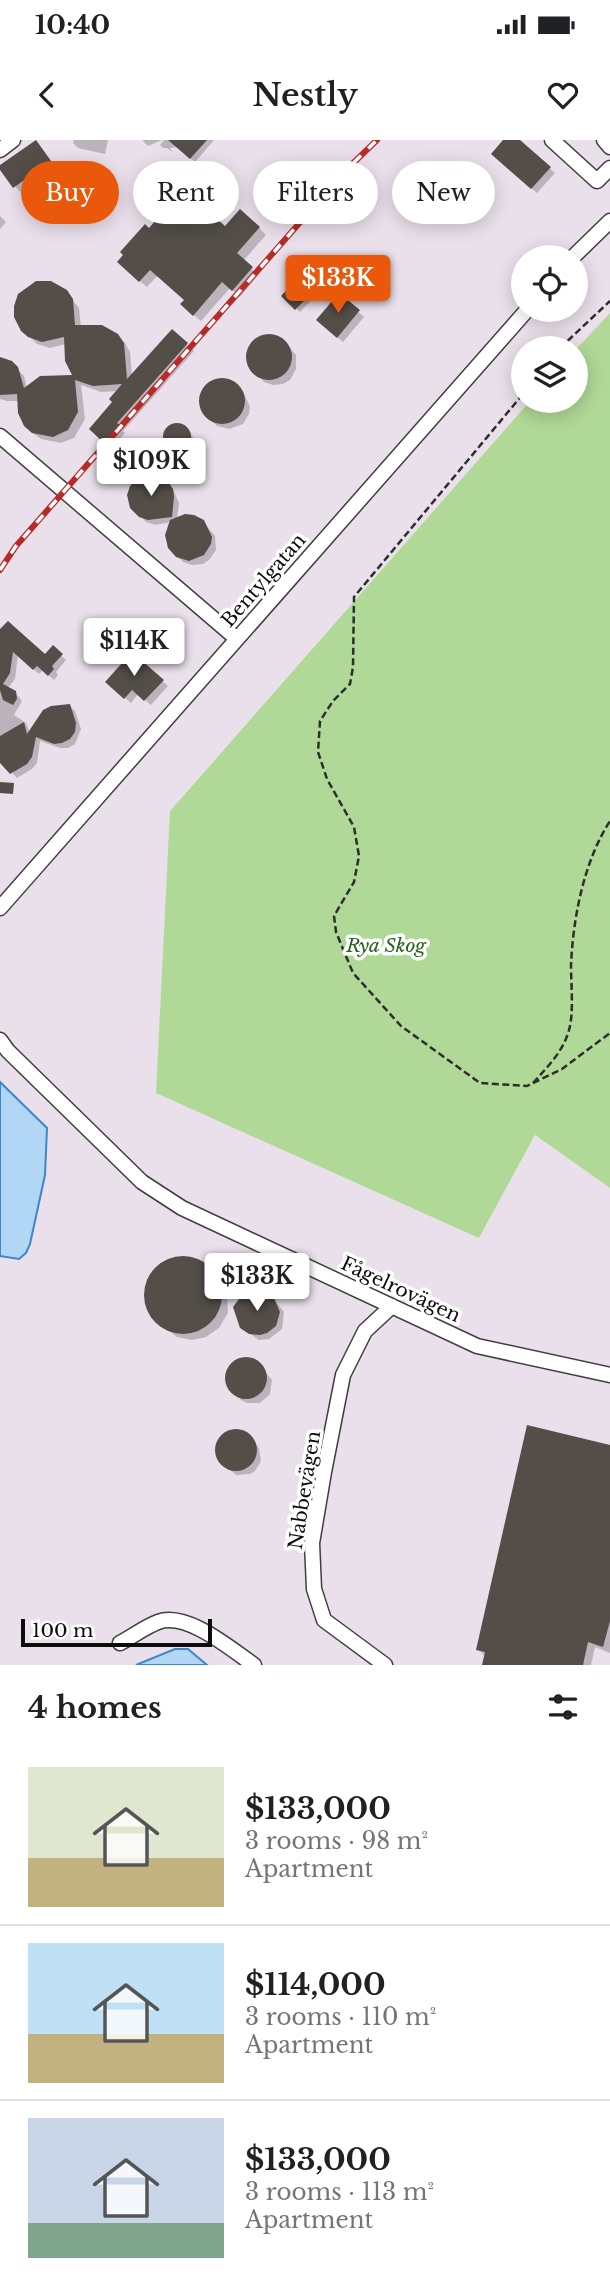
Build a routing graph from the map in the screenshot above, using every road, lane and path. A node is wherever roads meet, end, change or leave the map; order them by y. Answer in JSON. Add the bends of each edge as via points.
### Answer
{"nodes":[{"id":1,"x":13,"y":140,"type":"edge"},
{"id":2,"x":552,"y":140,"type":"edge"},
{"id":3,"x":604,"y":140,"type":"edge"},
{"id":4,"x":610,"y":147,"type":"edge"},
{"id":5,"x":0,"y":150,"type":"edge"},
{"id":6,"x":610,"y":167,"type":"edge"},
{"id":7,"x":610,"y":222,"type":"edge"},
{"id":8,"x":586,"y":245,"type":"edge"},
{"id":9,"x":610,"y":301,"type":"edge"},
{"id":10,"x":516,"y":322,"type":"edge"},
{"id":11,"x":573,"y":336,"type":"edge"},
{"id":12,"x":511,"y":408,"type":"edge"},
{"id":13,"x":0,"y":436,"type":"edge"},
{"id":14,"x":237,"y":639,"type":"junction"},
{"id":15,"x":610,"y":821,"type":"edge"},
{"id":16,"x":0,"y":908,"type":"edge"},
{"id":17,"x":610,"y":1033,"type":"edge"},
{"id":18,"x":0,"y":1040,"type":"edge"},
{"id":19,"x":532,"y":1084,"type":"junction"},
{"id":20,"x":392,"y":1306,"type":"junction"},
{"id":21,"x":610,"y":1376,"type":"edge"},
{"id":22,"x":120,"y":1643,"type":"dead end"},
{"id":23,"x":254,"y":1665,"type":"edge"},
{"id":24,"x":385,"y":1665,"type":"edge"}],
"edges":[{"from":1,"to":5,"type":"lane"},
{"from":2,"to":6,"type":"lane","via":[[597,181]]},
{"from":3,"to":4,"type":"lane"},
{"from":7,"to":8,"type":"lane"},
{"from":9,"to":11,"type":"path"},
{"from":10,"to":14,"type":"lane","name":"Bentylgatan"},
{"from":12,"to":19,"type":"path","via":[[354,597],[350,684],[320,721],[318,752],[327,779],[354,827],[359,856],[354,882],[334,916],[353,973],[401,1026],[480,1083]]},
{"from":13,"to":14,"type":"lane"},
{"from":14,"to":16,"type":"lane","name":"Bentylgatan"},
{"from":15,"to":19,"type":"path","via":[[597,841],[584,881],[572,952],[570,1028],[558,1055]]},
{"from":17,"to":19,"type":"path","via":[[562,1069]]},
{"from":18,"to":20,"type":"lane","name":"Fågelrovägen","via":[[157,1193]]},
{"from":20,"to":21,"type":"lane","name":"Fågelrovägen","via":[[477,1346]]},
{"from":20,"to":24,"type":"lane","name":"Nabbevägen","via":[[365,1331],[343,1375],[312,1543],[314,1590],[324,1620]]},
{"from":22,"to":23,"type":"lane","via":[[160,1621],[174,1620],[196,1626]]}]}
